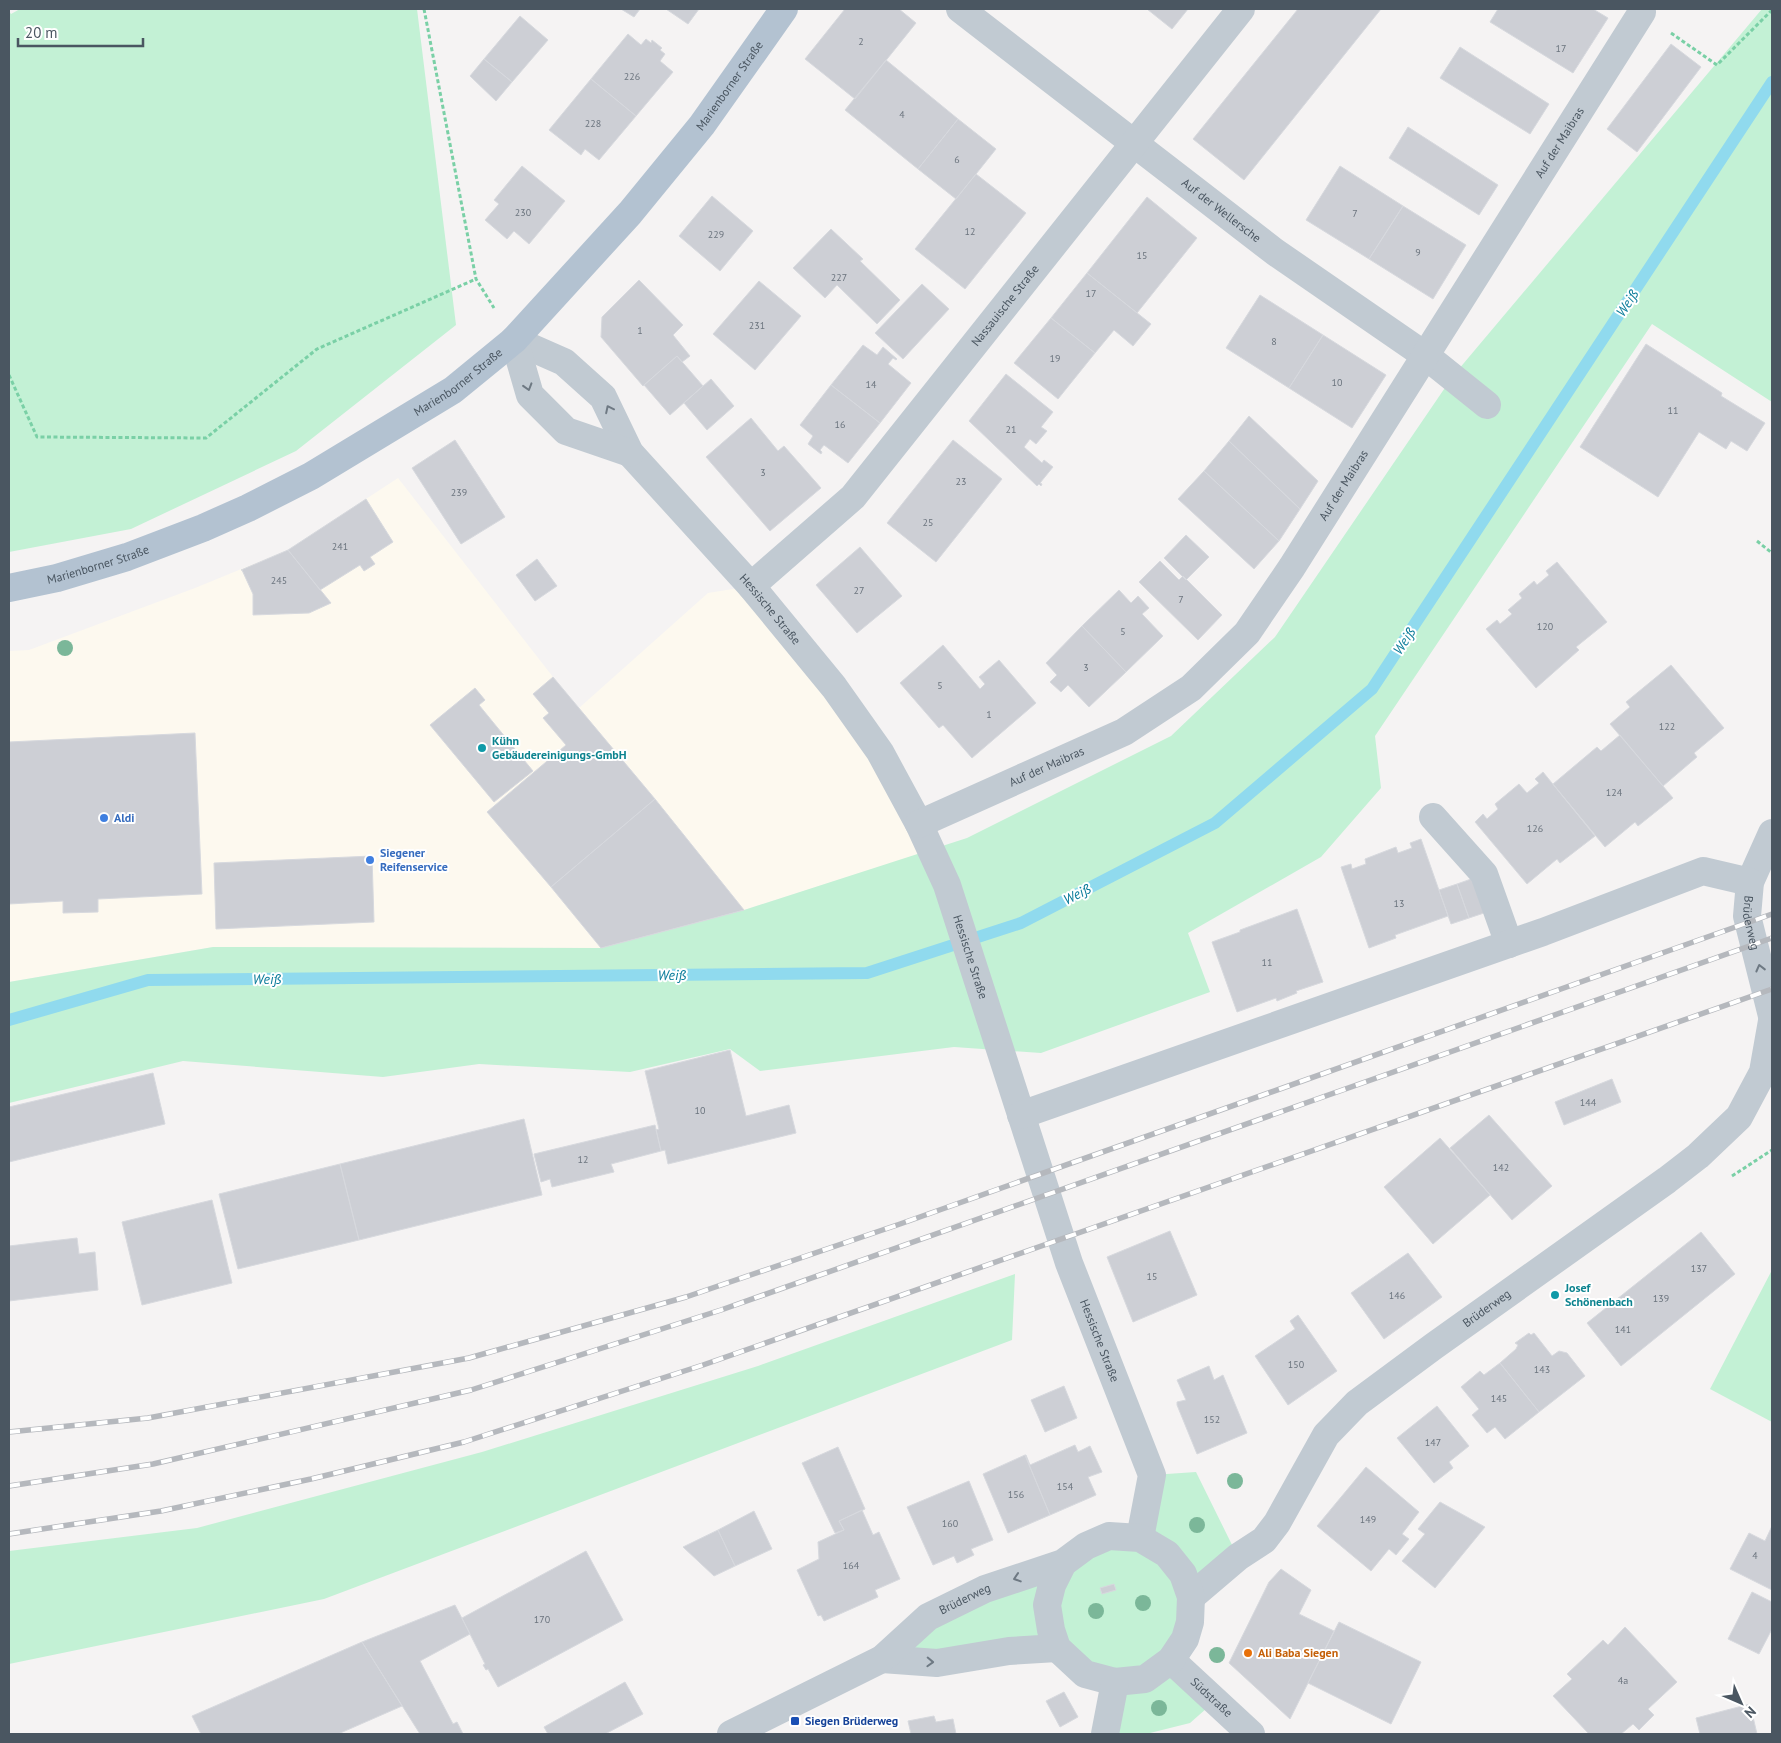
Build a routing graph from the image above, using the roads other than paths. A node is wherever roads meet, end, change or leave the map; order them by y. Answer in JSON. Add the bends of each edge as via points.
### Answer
{"nodes":[{"id":1,"x":784,"y":9,"type":"edge"},
{"id":2,"x":960,"y":9,"type":"edge"},
{"id":3,"x":1241,"y":9,"type":"edge"},
{"id":4,"x":1642,"y":12,"type":"dead end"},
{"id":5,"x":1135,"y":142,"type":"junction"},
{"id":6,"x":514,"y":340,"type":"junction"},
{"id":7,"x":1426,"y":356,"type":"junction"},
{"id":8,"x":1487,"y":405,"type":"dead end"},
{"id":9,"x":630,"y":452,"type":"junction"},
{"id":10,"x":751,"y":586,"type":"junction"},
{"id":11,"x":9,"y":588,"type":"edge"},
{"id":12,"x":1433,"y":817,"type":"dead end"},
{"id":13,"x":919,"y":824,"type":"junction"},
{"id":14,"x":1772,"y":832,"type":"edge"},
{"id":15,"x":1750,"y":882,"type":"junction"},
{"id":16,"x":1509,"y":944,"type":"junction"},
{"id":17,"x":1772,"y":1016,"type":"edge"},
{"id":18,"x":1772,"y":1021,"type":"edge"},
{"id":19,"x":1021,"y":1115,"type":"junction"},
{"id":20,"x":1140,"y":1538,"type":"junction"},
{"id":21,"x":1063,"y":1563,"type":"junction"},
{"id":22,"x":1191,"y":1597,"type":"junction"},
{"id":23,"x":1057,"y":1648,"type":"junction"},
{"id":24,"x":882,"y":1659,"type":"junction"},
{"id":25,"x":1171,"y":1660,"type":"junction"},
{"id":26,"x":1114,"y":1682,"type":"junction"},
{"id":27,"x":731,"y":1734,"type":"edge"},
{"id":28,"x":1105,"y":1734,"type":"edge"},
{"id":29,"x":1251,"y":1734,"type":"edge"}],
"edges":[{"from":1,"to":6,"type":"main road","name":"Marienborner Straße","via":[[702,125],[630,214]]},
{"from":2,"to":5,"type":"street","name":"Auf der Wellersche"},
{"from":3,"to":5,"type":"street","name":"Nassauische Straße"},
{"from":4,"to":7,"type":"street","name":"Auf der Maibras"},
{"from":5,"to":7,"type":"street","name":"Auf der Wellersche","via":[[1275,252]]},
{"from":5,"to":10,"type":"street","name":"Nassauische Straße","via":[[853,497]]},
{"from":9,"to":6,"type":"street","name":"Hessische Straße","one_way":true,"via":[[603,397],[564,362]]},
{"from":6,"to":9,"type":"street","name":"Hessische Straße","one_way":true,"via":[[530,395],[566,431]]},
{"from":6,"to":11,"type":"main road","name":"Marienborner Straße","via":[[453,390],[311,476],[248,508],[126,557],[57,578]]},
{"from":7,"to":8,"type":"street","name":"Auf der Wellersche"},
{"from":7,"to":13,"type":"street","name":"Auf der Maibras","via":[[1247,632],[1191,688],[1124,732]]},
{"from":9,"to":10,"type":"street","name":"Hessische Straße"},
{"from":10,"to":13,"type":"street","name":"Hessische Straße","via":[[852,711],[880,752]]},
{"from":12,"to":16,"type":"street","via":[[1484,874]]},
{"from":13,"to":19,"type":"street","name":"Hessische Straße","via":[[947,885]]},
{"from":14,"to":15,"type":"street","name":"Brüderweg"},
{"from":15,"to":16,"type":"street","via":[[1703,871]]},
{"from":17,"to":15,"type":"street","name":"Brüderweg","one_way":true,"via":[[1747,916]]},
{"from":16,"to":19,"type":"street"},
{"from":18,"to":22,"type":"street","name":"Brüderweg","via":[[1763,1072],[1739,1118],[1667,1180],[1357,1403],[1326,1435],[1277,1523],[1264,1540],[1238,1557]]},
{"from":19,"to":20,"type":"street","name":"Hessische Straße","via":[[1069,1263],[1152,1475]]},
{"from":20,"to":21,"type":"street","name":"Brüderweg","via":[[1109,1536],[1086,1546]]},
{"from":20,"to":22,"type":"street","name":"Brüderweg","via":[[1167,1554],[1184,1574]]},
{"from":21,"to":23,"type":"street","name":"Brüderweg","via":[[1047,1605]]},
{"from":21,"to":24,"type":"street","name":"Brüderweg","one_way":true,"via":[[985,1589],[928,1617]]},
{"from":22,"to":25,"type":"street","name":"Brüderweg","via":[[1190,1622]]},
{"from":24,"to":23,"type":"street","one_way":true,"via":[[937,1663],[1009,1651]]},
{"from":23,"to":26,"type":"street","name":"Brüderweg","via":[[1085,1674]]},
{"from":24,"to":27,"type":"street","name":"Brüderweg"},
{"from":25,"to":26,"type":"street","name":"Brüderweg","via":[[1145,1678]]},
{"from":25,"to":29,"type":"street","name":"Südstraße"},
{"from":26,"to":28,"type":"street"}]}
